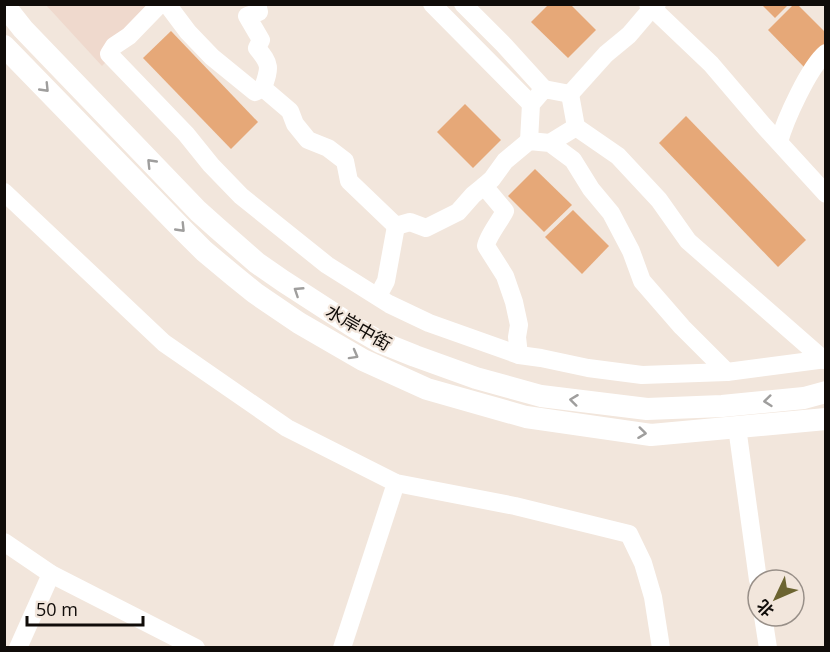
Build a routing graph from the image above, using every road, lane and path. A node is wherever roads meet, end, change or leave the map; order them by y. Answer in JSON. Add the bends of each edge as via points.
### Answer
{"nodes":[{"id":1,"x":160,"y":4,"type":"edge"},
{"id":2,"x":167,"y":4,"type":"edge"},
{"id":3,"x":257,"y":4,"type":"edge"},
{"id":4,"x":432,"y":4,"type":"edge"},
{"id":5,"x":463,"y":4,"type":"edge"},
{"id":6,"x":4,"y":5,"type":"edge"},
{"id":7,"x":652,"y":6,"type":"edge"},
{"id":8,"x":4,"y":46,"type":"edge"},
{"id":9,"x":825,"y":52,"type":"edge"},
{"id":10,"x":263,"y":88,"type":"junction"},
{"id":11,"x":544,"y":88,"type":"junction"},
{"id":12,"x":570,"y":94,"type":"junction"},
{"id":13,"x":531,"y":104,"type":"junction"},
{"id":14,"x":576,"y":127,"type":"junction"},
{"id":15,"x":529,"y":141,"type":"junction"},
{"id":16,"x":779,"y":142,"type":"junction"},
{"id":17,"x":550,"y":143,"type":"junction"},
{"id":18,"x":484,"y":186,"type":"junction"},
{"id":19,"x":825,"y":194,"type":"edge"},
{"id":20,"x":7,"y":201,"type":"edge"},
{"id":21,"x":396,"y":226,"type":"junction"},
{"id":22,"x":378,"y":296,"type":"junction"},
{"id":23,"x":519,"y":355,"type":"junction"},
{"id":24,"x":825,"y":359,"type":"edge"},
{"id":25,"x":728,"y":372,"type":"junction"},
{"id":26,"x":825,"y":392,"type":"edge"},
{"id":27,"x":825,"y":419,"type":"edge"},
{"id":28,"x":737,"y":427,"type":"junction"},
{"id":29,"x":396,"y":483,"type":"junction"},
{"id":30,"x":4,"y":542,"type":"edge"},
{"id":31,"x":756,"y":568,"type":"edge"},
{"id":32,"x":51,"y":574,"type":"junction"},
{"id":33,"x":765,"y":628,"type":"edge"},
{"id":34,"x":18,"y":648,"type":"edge"},
{"id":35,"x":196,"y":648,"type":"edge"},
{"id":36,"x":342,"y":648,"type":"edge"},
{"id":37,"x":661,"y":648,"type":"edge"},
{"id":38,"x":768,"y":648,"type":"edge"}],
"edges":[{"from":1,"to":22,"type":"street","via":[[109,54],[241,196],[327,265]]},
{"from":2,"to":10,"type":"street","via":[[212,57],[255,92]]},
{"from":3,"to":10,"type":"street","via":[[259,12],[247,16],[261,39],[257,48],[267,60]]},
{"from":4,"to":13,"type":"street"},
{"from":5,"to":11,"type":"street"},
{"from":26,"to":6,"type":"street","name":"水岸中街","one_way":true,"via":[[804,398],[722,406],[647,409],[541,396],[476,378],[380,342],[257,263],[198,212]]},
{"from":7,"to":12,"type":"street"},
{"from":7,"to":16,"type":"street","via":[[711,64]]},
{"from":8,"to":28,"type":"street","name":"水岸中街","one_way":true,"via":[[204,251],[255,293],[363,360],[426,389],[526,417],[651,435]]},
{"from":9,"to":16,"type":"street","via":[[800,93]]},
{"from":10,"to":21,"type":"street","via":[[290,111],[308,140],[345,161],[348,181]]},
{"from":11,"to":12,"type":"street"},
{"from":11,"to":13,"type":"street"},
{"from":12,"to":14,"type":"street"},
{"from":13,"to":15,"type":"street"},
{"from":14,"to":17,"type":"street"},
{"from":14,"to":24,"type":"street","via":[[618,156],[659,200],[688,241]]},
{"from":15,"to":17,"type":"street"},
{"from":15,"to":18,"type":"street"},
{"from":16,"to":19,"type":"street"},
{"from":17,"to":25,"type":"street","via":[[573,160],[611,213],[642,281]]},
{"from":18,"to":21,"type":"street","via":[[458,212],[426,228],[410,222]]},
{"from":18,"to":23,"type":"street","via":[[505,211],[486,246],[505,276],[514,302]]},
{"from":20,"to":29,"type":"street","via":[[164,343],[287,428]]},
{"from":21,"to":22,"type":"street","via":[[386,281]]},
{"from":22,"to":23,"type":"street","via":[[429,323]]},
{"from":23,"to":25,"type":"street","via":[[642,375]]},
{"from":24,"to":25,"type":"street"},
{"from":27,"to":28,"type":"street","name":"水岸中街"},
{"from":28,"to":31,"type":"street"},
{"from":29,"to":36,"type":"street"},
{"from":29,"to":37,"type":"street","via":[[629,534],[650,586]]},
{"from":30,"to":32,"type":"street"},
{"from":32,"to":34,"type":"street"},
{"from":32,"to":35,"type":"street"},
{"from":33,"to":38,"type":"street"}]}
